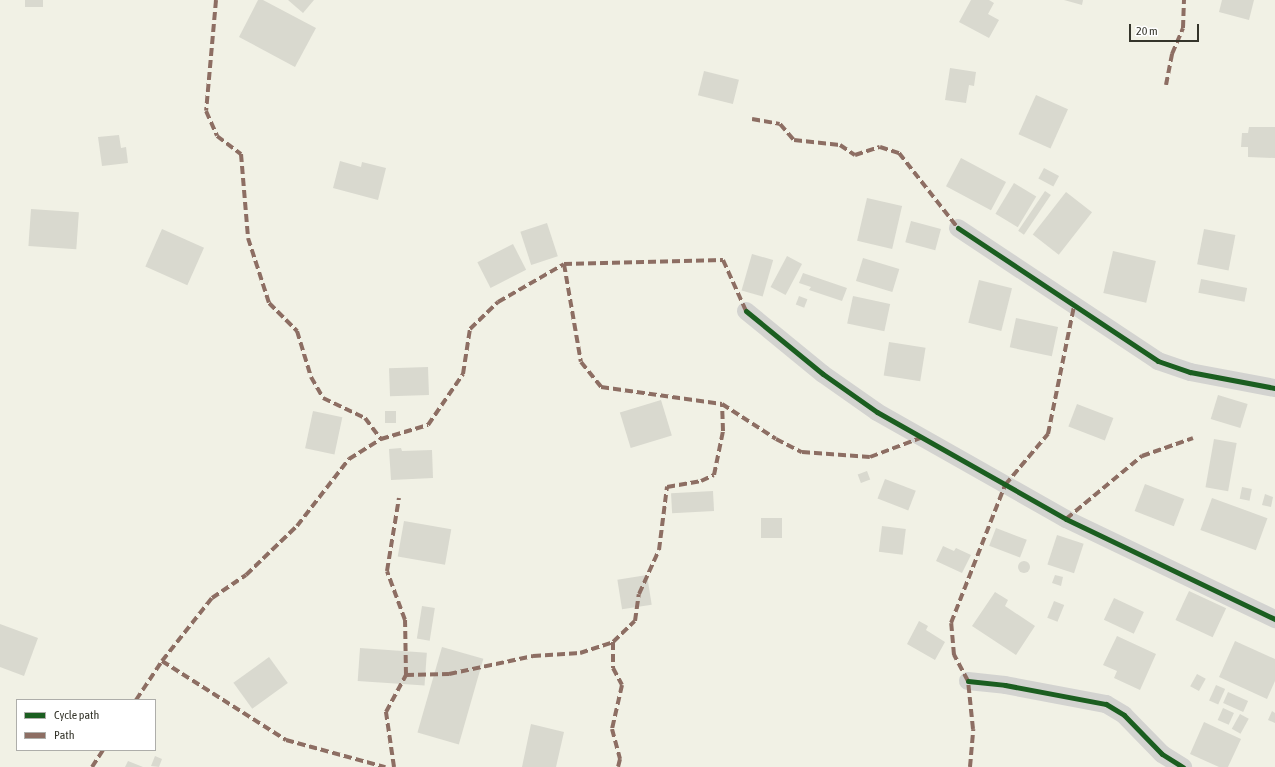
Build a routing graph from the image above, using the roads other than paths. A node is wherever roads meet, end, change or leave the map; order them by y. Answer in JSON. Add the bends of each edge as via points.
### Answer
{"nodes":[{"id":1,"x":958,"y":228,"type":"dead end"},
{"id":2,"x":746,"y":311,"type":"dead end"},
{"id":3,"x":1275,"y":388,"type":"edge"},
{"id":4,"x":1275,"y":619,"type":"edge"},
{"id":5,"x":968,"y":681,"type":"dead end"},
{"id":6,"x":1183,"y":767,"type":"edge"}],
"edges":[{"from":1,"to":3,"type":"street","via":[[1158,361],[1190,372]]},
{"from":2,"to":4,"type":"street","via":[[823,374],[877,412],[1066,519]]},
{"from":5,"to":6,"type":"street","via":[[1039,691],[1110,706],[1124,714],[1162,754]]}]}
